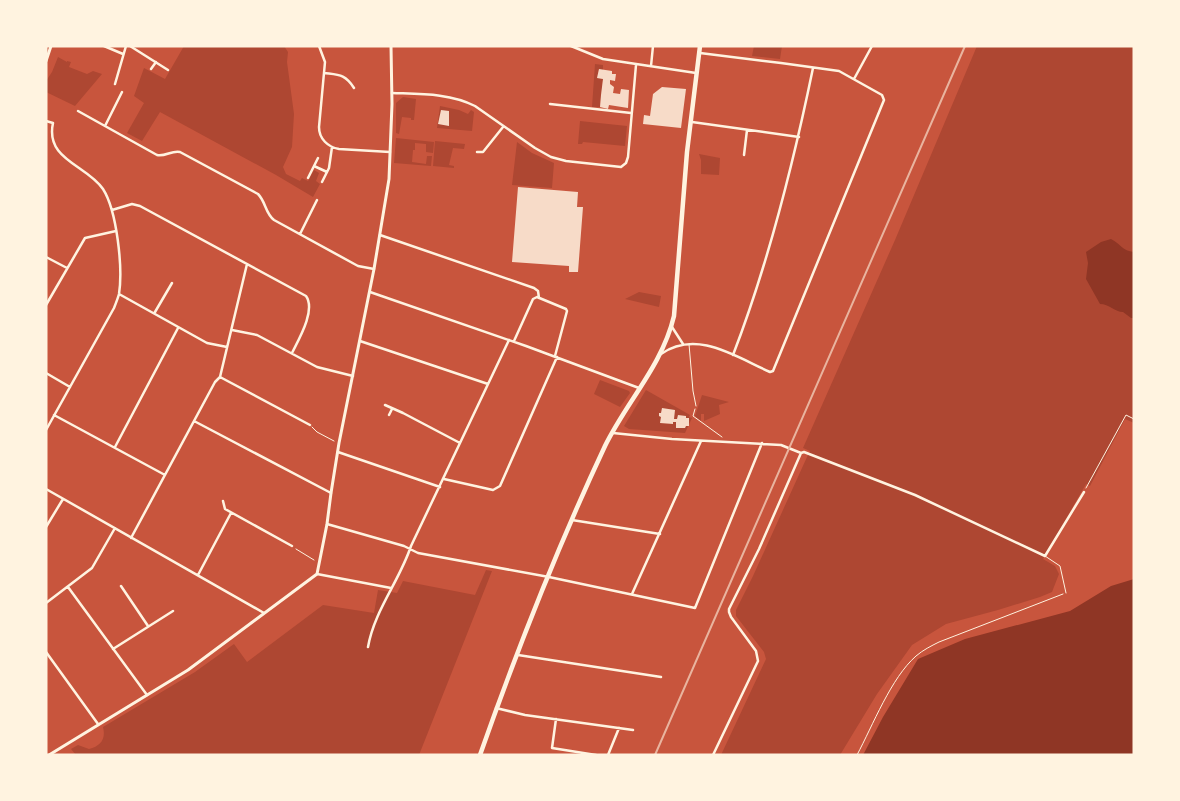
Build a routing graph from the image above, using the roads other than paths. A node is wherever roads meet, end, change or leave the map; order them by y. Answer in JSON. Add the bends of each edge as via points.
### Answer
{"nodes":[{"id":1,"x":51,"y":46,"type":"edge"},
{"id":2,"x":104,"y":46,"type":"edge"},
{"id":3,"x":126,"y":46,"type":"edge"},
{"id":4,"x":130,"y":46,"type":"edge"},
{"id":5,"x":319,"y":46,"type":"edge"},
{"id":6,"x":392,"y":46,"type":"edge"},
{"id":7,"x":571,"y":46,"type":"edge"},
{"id":8,"x":653,"y":46,"type":"edge"},
{"id":9,"x":700,"y":46,"type":"edge"},
{"id":10,"x":872,"y":46,"type":"edge"},
{"id":11,"x":699,"y":53,"type":"junction"},
{"id":12,"x":123,"y":54,"type":"junction"},
{"id":13,"x":46,"y":61,"type":"edge"},
{"id":14,"x":156,"y":62,"type":"junction"},
{"id":15,"x":636,"y":64,"type":"junction"},
{"id":16,"x":651,"y":66,"type":"junction"},
{"id":17,"x":813,"y":68,"type":"junction"},
{"id":18,"x":151,"y":69,"type":"dead end"},
{"id":19,"x":168,"y":70,"type":"dead end"},
{"id":20,"x":324,"y":73,"type":"junction"},
{"id":21,"x":696,"y":73,"type":"junction"},
{"id":22,"x":854,"y":79,"type":"junction"},
{"id":23,"x":115,"y":84,"type":"dead end"},
{"id":24,"x":354,"y":88,"type":"dead end"},
{"id":25,"x":122,"y":92,"type":"dead end"},
{"id":26,"x":392,"y":92,"type":"junction"},
{"id":27,"x":550,"y":104,"type":"dead end"},
{"id":28,"x":78,"y":111,"type":"dead end"},
{"id":29,"x":631,"y":113,"type":"junction"},
{"id":30,"x":46,"y":121,"type":"edge"},
{"id":31,"x":691,"y":122,"type":"junction"},
{"id":32,"x":105,"y":126,"type":"junction"},
{"id":33,"x":503,"y":126,"type":"junction"},
{"id":34,"x":747,"y":130,"type":"junction"},
{"id":35,"x":799,"y":137,"type":"junction"},
{"id":36,"x":332,"y":148,"type":"junction"},
{"id":37,"x":390,"y":152,"type":"junction"},
{"id":38,"x":477,"y":152,"type":"dead end"},
{"id":39,"x":744,"y":154,"type":"dead end"},
{"id":40,"x":318,"y":158,"type":"dead end"},
{"id":41,"x":314,"y":166,"type":"junction"},
{"id":42,"x":326,"y":172,"type":"junction"},
{"id":43,"x":308,"y":178,"type":"dead end"},
{"id":44,"x":322,"y":182,"type":"dead end"},
{"id":45,"x":317,"y":200,"type":"dead end"},
{"id":46,"x":112,"y":210,"type":"junction"},
{"id":47,"x":116,"y":231,"type":"junction"},
{"id":48,"x":300,"y":234,"type":"junction"},
{"id":49,"x":380,"y":234,"type":"junction"},
{"id":50,"x":46,"y":257,"type":"edge"},
{"id":51,"x":247,"y":264,"type":"junction"},
{"id":52,"x":67,"y":268,"type":"junction"},
{"id":53,"x":374,"y":269,"type":"junction"},
{"id":54,"x":172,"y":283,"type":"dead end"},
{"id":55,"x":370,"y":292,"type":"junction"},
{"id":56,"x":119,"y":294,"type":"junction"},
{"id":57,"x":539,"y":298,"type":"junction"},
{"id":58,"x":46,"y":305,"type":"edge"},
{"id":59,"x":155,"y":313,"type":"junction"},
{"id":60,"x":672,"y":325,"type":"junction"},
{"id":61,"x":178,"y":328,"type":"junction"},
{"id":62,"x":232,"y":330,"type":"junction"},
{"id":63,"x":509,"y":340,"type":"junction"},
{"id":64,"x":360,"y":341,"type":"junction"},
{"id":65,"x":514,"y":342,"type":"junction"},
{"id":66,"x":683,"y":344,"type":"junction"},
{"id":67,"x":689,"y":344,"type":"junction"},
{"id":68,"x":228,"y":347,"type":"junction"},
{"id":69,"x":292,"y":353,"type":"junction"},
{"id":70,"x":660,"y":355,"type":"junction"},
{"id":71,"x":732,"y":355,"type":"junction"},
{"id":72,"x":556,"y":357,"type":"junction"},
{"id":73,"x":46,"y":373,"type":"edge"},
{"id":74,"x":353,"y":376,"type":"junction"},
{"id":75,"x":220,"y":377,"type":"junction"},
{"id":76,"x":488,"y":384,"type":"junction"},
{"id":77,"x":70,"y":387,"type":"junction"},
{"id":78,"x":640,"y":389,"type":"junction"},
{"id":79,"x":385,"y":405,"type":"dead end"},
{"id":80,"x":696,"y":406,"type":"road end"},
{"id":81,"x":392,"y":409,"type":"junction"},
{"id":82,"x":54,"y":415,"type":"junction"},
{"id":83,"x":389,"y":415,"type":"dead end"},
{"id":84,"x":194,"y":421,"type":"junction"},
{"id":85,"x":310,"y":425,"type":"road end"},
{"id":86,"x":46,"y":430,"type":"edge"},
{"id":87,"x":612,"y":433,"type":"junction"},
{"id":88,"x":701,"y":441,"type":"junction"},
{"id":89,"x":460,"y":443,"type":"junction"},
{"id":90,"x":762,"y":443,"type":"junction"},
{"id":91,"x":115,"y":447,"type":"junction"},
{"id":92,"x":338,"y":452,"type":"junction"},
{"id":93,"x":801,"y":453,"type":"junction"},
{"id":94,"x":165,"y":475,"type":"junction"},
{"id":95,"x":444,"y":478,"type":"junction"},
{"id":96,"x":440,"y":487,"type":"junction"},
{"id":97,"x":46,"y":489,"type":"edge"},
{"id":98,"x":1084,"y":492,"type":"road end"},
{"id":99,"x":331,"y":493,"type":"junction"},
{"id":100,"x":63,"y":498,"type":"junction"},
{"id":101,"x":223,"y":502,"type":"dead end"},
{"id":102,"x":231,"y":513,"type":"junction"},
{"id":103,"x":571,"y":520,"type":"junction"},
{"id":104,"x":327,"y":524,"type":"junction"},
{"id":105,"x":46,"y":528,"type":"edge"},
{"id":106,"x":115,"y":528,"type":"junction"},
{"id":107,"x":660,"y":534,"type":"junction"},
{"id":108,"x":131,"y":538,"type":"junction"},
{"id":109,"x":292,"y":546,"type":"road end"},
{"id":110,"x":410,"y":549,"type":"junction"},
{"id":111,"x":1045,"y":556,"type":"junction"},
{"id":112,"x":317,"y":574,"type":"junction"},
{"id":113,"x":198,"y":575,"type":"junction"},
{"id":114,"x":548,"y":577,"type":"junction"},
{"id":115,"x":121,"y":586,"type":"dead end"},
{"id":116,"x":68,"y":587,"type":"junction"},
{"id":117,"x":392,"y":588,"type":"junction"},
{"id":118,"x":1066,"y":593,"type":"road end"},
{"id":119,"x":632,"y":594,"type":"junction"},
{"id":120,"x":46,"y":603,"type":"edge"},
{"id":121,"x":173,"y":611,"type":"dead end"},
{"id":122,"x":265,"y":614,"type":"junction"},
{"id":123,"x":148,"y":626,"type":"junction"},
{"id":124,"x":368,"y":647,"type":"dead end"},
{"id":125,"x":113,"y":649,"type":"junction"},
{"id":126,"x":46,"y":652,"type":"edge"},
{"id":127,"x":518,"y":655,"type":"junction"},
{"id":128,"x":661,"y":677,"type":"dead end"},
{"id":129,"x":147,"y":695,"type":"junction"},
{"id":130,"x":496,"y":708,"type":"junction"},
{"id":131,"x":556,"y":719,"type":"junction"},
{"id":132,"x":98,"y":724,"type":"junction"},
{"id":133,"x":619,"y":728,"type":"junction"},
{"id":134,"x":633,"y":730,"type":"dead end"},
{"id":135,"x":49,"y":755,"type":"edge"},
{"id":136,"x":480,"y":755,"type":"edge"},
{"id":137,"x":596,"y":755,"type":"edge"},
{"id":138,"x":608,"y":755,"type":"edge"},
{"id":139,"x":713,"y":755,"type":"edge"}],
"edges":[{"from":1,"to":13,"type":"street"},
{"from":2,"to":12,"type":"street"},
{"from":3,"to":12,"type":"street"},
{"from":4,"to":14,"type":"street"},
{"from":5,"to":20,"type":"street","via":[[324,57]]},
{"from":6,"to":26,"type":"street"},
{"from":7,"to":15,"type":"street","via":[[595,57]]},
{"from":8,"to":16,"type":"street"},
{"from":9,"to":11,"type":"main road"},
{"from":10,"to":22,"type":"street"},
{"from":11,"to":17,"type":"street"},
{"from":11,"to":21,"type":"main road"},
{"from":12,"to":23,"type":"street"},
{"from":14,"to":18,"type":"street"},
{"from":14,"to":19,"type":"street"},
{"from":15,"to":16,"type":"street"},
{"from":15,"to":29,"type":"street"},
{"from":16,"to":21,"type":"street"},
{"from":17,"to":22,"type":"street","via":[[838,71]]},
{"from":17,"to":35,"type":"street"},
{"from":20,"to":24,"type":"street","via":[[343,76]]},
{"from":20,"to":36,"type":"street","via":[[319,132]]},
{"from":21,"to":31,"type":"main road"},
{"from":22,"to":71,"type":"street","via":[[882,95],[884,100],[773,371]]},
{"from":25,"to":32,"type":"street"},
{"from":26,"to":33,"type":"street","via":[[464,101]]},
{"from":26,"to":37,"type":"street"},
{"from":27,"to":29,"type":"street"},
{"from":28,"to":32,"type":"street"},
{"from":29,"to":33,"type":"street","via":[[628,157],[621,167],[551,157]]},
{"from":30,"to":46,"type":"street","via":[[53,123],[53,143],[63,156],[103,189]]},
{"from":31,"to":34,"type":"street"},
{"from":31,"to":60,"type":"main road"},
{"from":32,"to":48,"type":"street","via":[[160,156],[180,152],[258,194],[271,218]]},
{"from":33,"to":38,"type":"street","via":[[483,152]]},
{"from":34,"to":35,"type":"street"},
{"from":34,"to":39,"type":"street"},
{"from":35,"to":71,"type":"street","via":[[776,228]]},
{"from":36,"to":37,"type":"street"},
{"from":36,"to":42,"type":"street"},
{"from":37,"to":49,"type":"street"},
{"from":40,"to":41,"type":"street"},
{"from":41,"to":42,"type":"street"},
{"from":41,"to":43,"type":"street"},
{"from":42,"to":44,"type":"street"},
{"from":45,"to":48,"type":"street"},
{"from":46,"to":47,"type":"street"},
{"from":46,"to":51,"type":"street","via":[[132,204],[140,206]]},
{"from":47,"to":52,"type":"street","via":[[85,238]]},
{"from":47,"to":56,"type":"street"},
{"from":48,"to":53,"type":"street","via":[[358,266]]},
{"from":49,"to":53,"type":"street"},
{"from":49,"to":57,"type":"street","via":[[534,288]]},
{"from":50,"to":52,"type":"street"},
{"from":51,"to":62,"type":"street"},
{"from":51,"to":69,"type":"street","via":[[309,300],[305,329]]},
{"from":52,"to":58,"type":"street"},
{"from":53,"to":55,"type":"street"},
{"from":54,"to":59,"type":"street"},
{"from":55,"to":63,"type":"street"},
{"from":55,"to":64,"type":"street"},
{"from":56,"to":59,"type":"street"},
{"from":56,"to":77,"type":"street"},
{"from":57,"to":65,"type":"street","via":[[534,300]]},
{"from":57,"to":72,"type":"street","via":[[567,312]]},
{"from":59,"to":61,"type":"street"},
{"from":60,"to":66,"type":"street"},
{"from":60,"to":70,"type":"main road"},
{"from":61,"to":68,"type":"street","via":[[207,343]]},
{"from":61,"to":91,"type":"street"},
{"from":62,"to":68,"type":"street"},
{"from":62,"to":69,"type":"street","via":[[257,335]]},
{"from":63,"to":65,"type":"street"},
{"from":63,"to":76,"type":"street"},
{"from":64,"to":74,"type":"street"},
{"from":64,"to":76,"type":"street"},
{"from":65,"to":72,"type":"street"},
{"from":66,"to":67,"type":"street"},
{"from":66,"to":70,"type":"street"},
{"from":67,"to":71,"type":"street","via":[[711,346]]},
{"from":67,"to":80,"type":"lane"},
{"from":68,"to":75,"type":"street"},
{"from":69,"to":74,"type":"street","via":[[322,368]]},
{"from":70,"to":78,"type":"main road"},
{"from":72,"to":78,"type":"street"},
{"from":72,"to":95,"type":"street","via":[[500,486],[493,490]]},
{"from":73,"to":77,"type":"street"},
{"from":74,"to":92,"type":"street"},
{"from":75,"to":84,"type":"street"},
{"from":75,"to":85,"type":"street"},
{"from":76,"to":89,"type":"street"},
{"from":77,"to":82,"type":"street"},
{"from":78,"to":87,"type":"main road"},
{"from":79,"to":81,"type":"street"},
{"from":81,"to":83,"type":"street"},
{"from":81,"to":89,"type":"street"},
{"from":82,"to":86,"type":"street"},
{"from":82,"to":91,"type":"street"},
{"from":84,"to":94,"type":"street"},
{"from":84,"to":99,"type":"street"},
{"from":87,"to":88,"type":"street"},
{"from":87,"to":103,"type":"main road"},
{"from":88,"to":90,"type":"street"},
{"from":88,"to":107,"type":"street"},
{"from":89,"to":95,"type":"street"},
{"from":90,"to":93,"type":"street","via":[[780,445]]},
{"from":90,"to":119,"type":"street","via":[[695,608]]},
{"from":91,"to":94,"type":"street"},
{"from":92,"to":96,"type":"street"},
{"from":92,"to":99,"type":"street"},
{"from":93,"to":111,"type":"street","via":[[915,495]]},
{"from":93,"to":139,"type":"street","via":[[729,609],[731,617],[758,655],[758,661]]},
{"from":94,"to":108,"type":"street"},
{"from":95,"to":96,"type":"street"},
{"from":96,"to":110,"type":"street"},
{"from":97,"to":100,"type":"street"},
{"from":98,"to":111,"type":"street"},
{"from":99,"to":104,"type":"street"},
{"from":100,"to":105,"type":"street"},
{"from":100,"to":106,"type":"street"},
{"from":101,"to":102,"type":"street"},
{"from":102,"to":109,"type":"street"},
{"from":102,"to":113,"type":"street"},
{"from":103,"to":107,"type":"street"},
{"from":103,"to":114,"type":"main road"},
{"from":104,"to":110,"type":"street"},
{"from":104,"to":112,"type":"street"},
{"from":106,"to":108,"type":"street"},
{"from":106,"to":116,"type":"street","via":[[92,568]]},
{"from":107,"to":119,"type":"street"},
{"from":108,"to":113,"type":"street"},
{"from":110,"to":114,"type":"street"},
{"from":110,"to":117,"type":"street"},
{"from":111,"to":118,"type":"lane","via":[[1060,566]]},
{"from":112,"to":117,"type":"street"},
{"from":112,"to":122,"type":"street"},
{"from":113,"to":122,"type":"street"},
{"from":114,"to":119,"type":"street"},
{"from":114,"to":127,"type":"main road"},
{"from":115,"to":123,"type":"street"},
{"from":116,"to":120,"type":"street"},
{"from":116,"to":125,"type":"street"},
{"from":117,"to":124,"type":"street"},
{"from":121,"to":123,"type":"street"},
{"from":122,"to":129,"type":"street","via":[[188,670]]},
{"from":123,"to":125,"type":"street"},
{"from":125,"to":129,"type":"street"},
{"from":126,"to":132,"type":"street"},
{"from":127,"to":128,"type":"street"},
{"from":127,"to":130,"type":"main road"},
{"from":129,"to":132,"type":"street"},
{"from":130,"to":131,"type":"street"},
{"from":130,"to":136,"type":"main road"},
{"from":131,"to":133,"type":"street"},
{"from":131,"to":137,"type":"street","via":[[552,748]]},
{"from":132,"to":135,"type":"street"},
{"from":133,"to":134,"type":"street"},
{"from":133,"to":138,"type":"street"}]}
